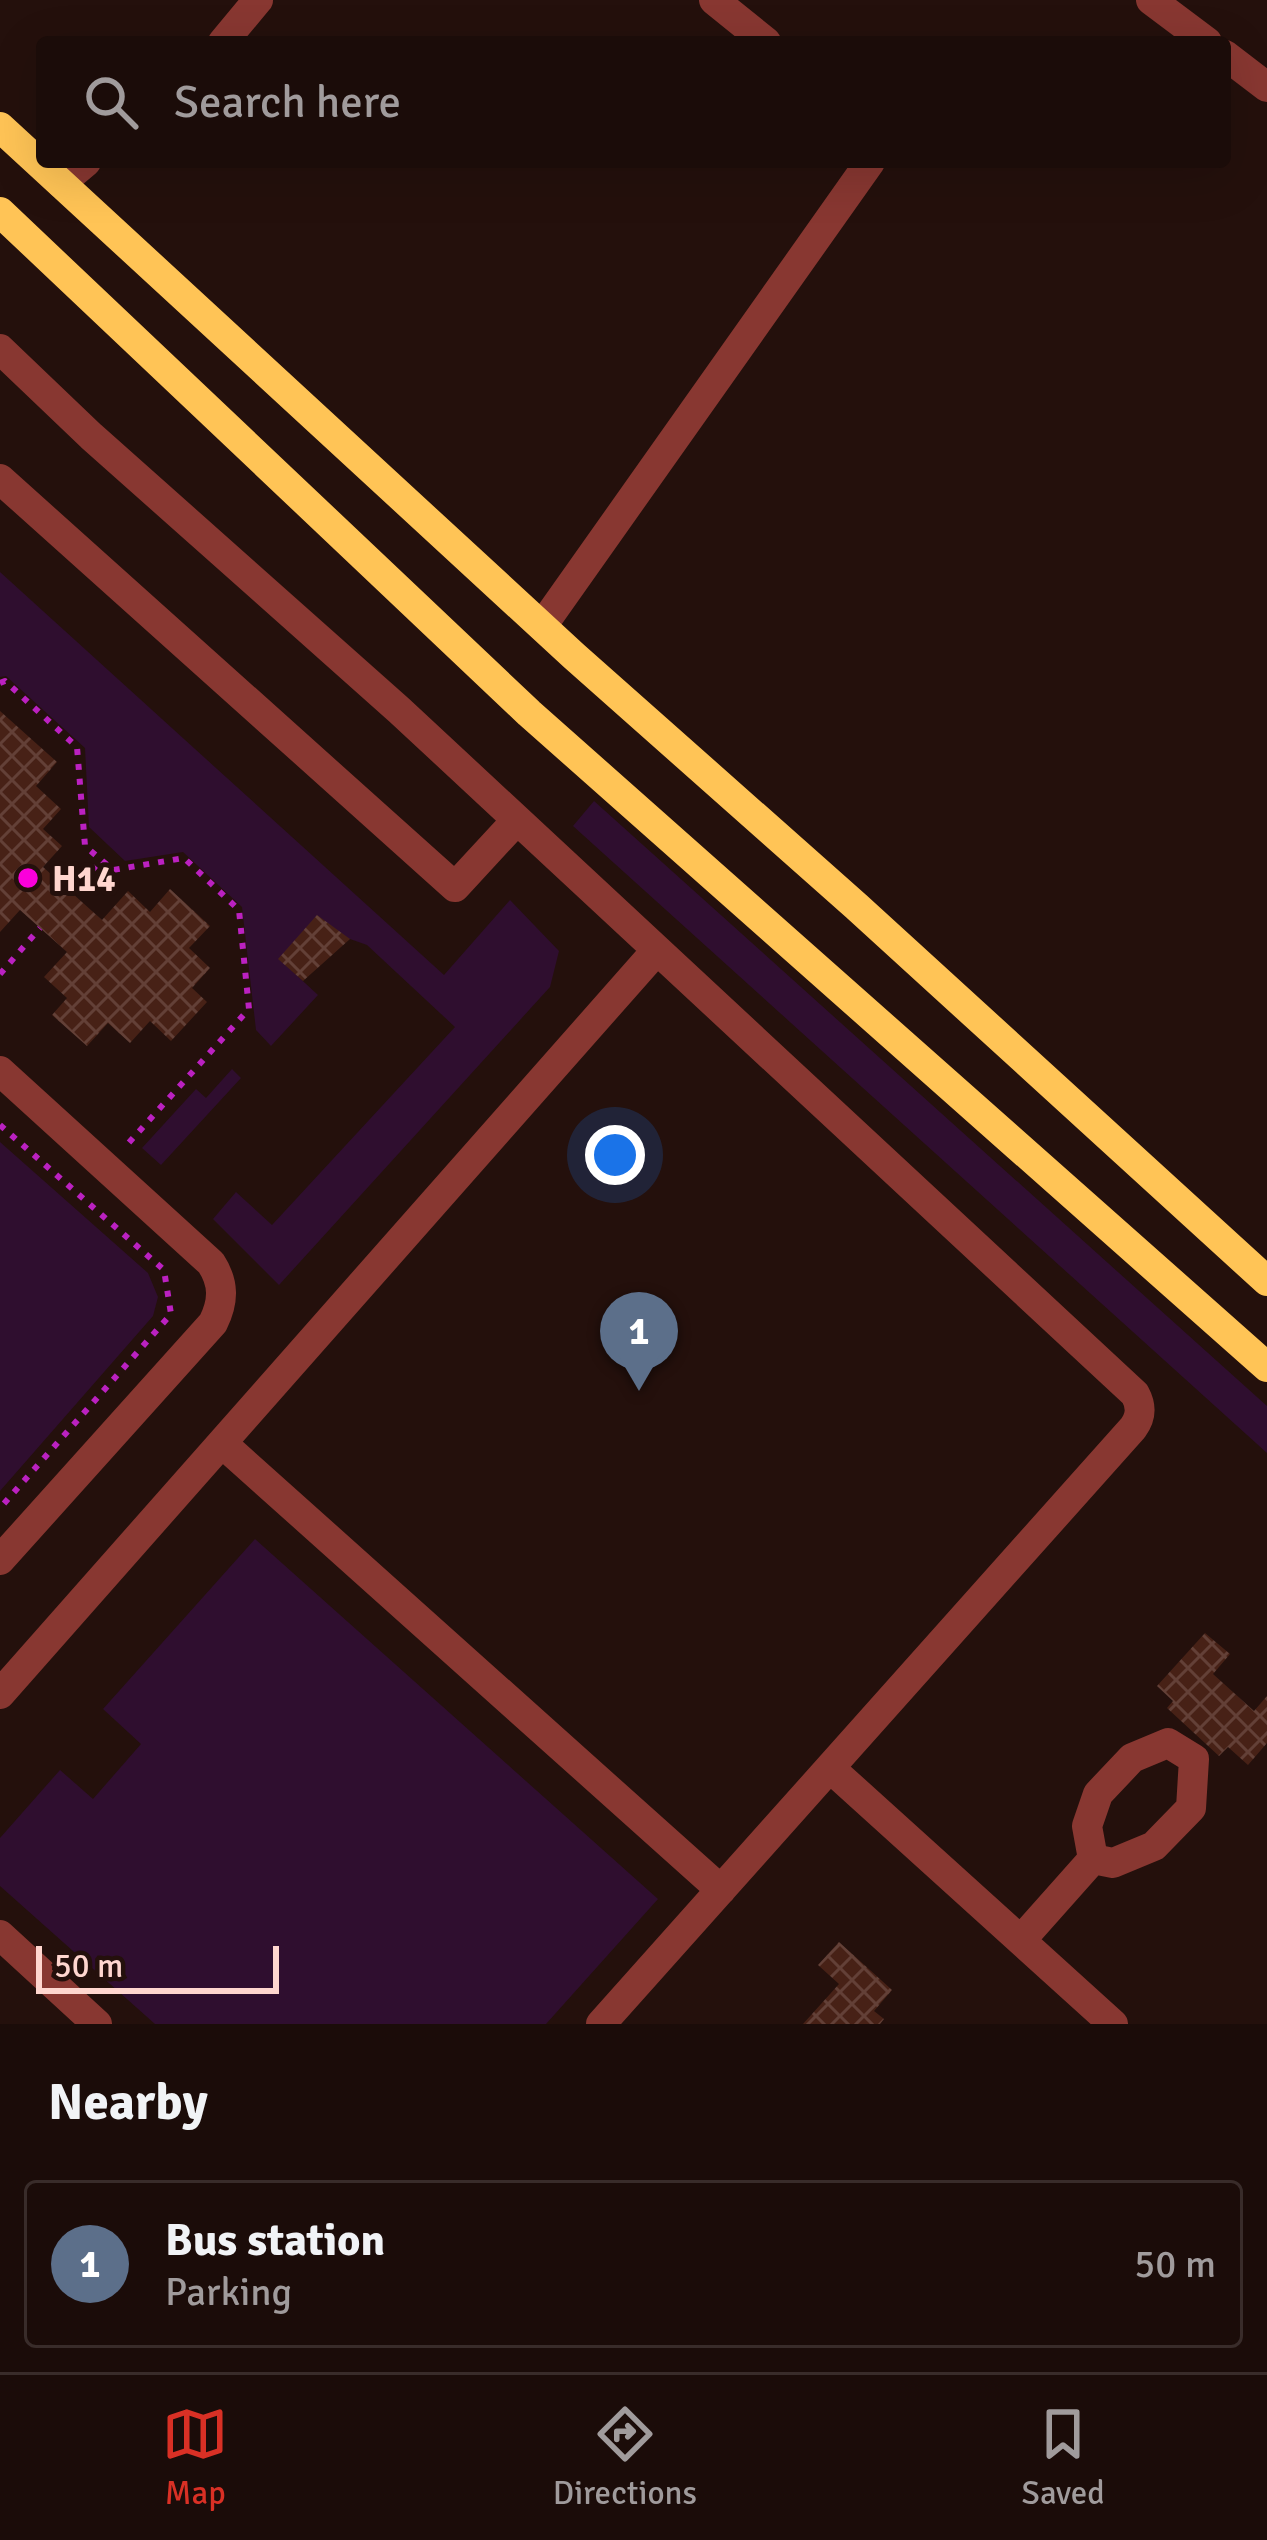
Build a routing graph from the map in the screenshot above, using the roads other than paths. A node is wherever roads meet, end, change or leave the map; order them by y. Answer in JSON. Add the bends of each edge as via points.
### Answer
{"nodes":[{"id":1,"x":258,"y":0,"type":"edge"},
{"id":2,"x":714,"y":0,"type":"edge"},
{"id":3,"x":1151,"y":0,"type":"edge"},
{"id":4,"x":228,"y":36,"type":"edge"},
{"id":5,"x":759,"y":36,"type":"edge"},
{"id":6,"x":1200,"y":36,"type":"edge"},
{"id":7,"x":1231,"y":60,"type":"edge"},
{"id":8,"x":1267,"y":87,"type":"edge"},
{"id":9,"x":0,"y":127,"type":"edge"},
{"id":10,"x":36,"y":160,"type":"edge"},
{"id":11,"x":45,"y":168,"type":"edge"},
{"id":12,"x":79,"y":168,"type":"edge"},
{"id":13,"x":866,"y":168,"type":"edge"},
{"id":14,"x":61,"y":183,"type":"junction"},
{"id":15,"x":0,"y":212,"type":"edge"},
{"id":16,"x":0,"y":349,"type":"edge"},
{"id":17,"x":0,"y":479,"type":"edge"},
{"id":18,"x":542,"y":626,"type":"junction"},
{"id":19,"x":516,"y":821,"type":"junction"},
{"id":20,"x":656,"y":951,"type":"junction"},
{"id":21,"x":0,"y":1071,"type":"edge"},
{"id":22,"x":1267,"y":1281,"type":"edge"},
{"id":23,"x":1267,"y":1367,"type":"edge"},
{"id":24,"x":223,"y":1444,"type":"junction"},
{"id":25,"x":0,"y":1560,"type":"edge"},
{"id":26,"x":0,"y":1694,"type":"edge"},
{"id":27,"x":830,"y":1768,"type":"junction"},
{"id":28,"x":1093,"y":1859,"type":"dead end"},
{"id":29,"x":721,"y":1889,"type":"junction"},
{"id":30,"x":0,"y":1935,"type":"edge"},
{"id":31,"x":1021,"y":1940,"type":"junction"},
{"id":32,"x":98,"y":2024,"type":"edge"},
{"id":33,"x":601,"y":2024,"type":"edge"},
{"id":34,"x":1113,"y":2024,"type":"edge"}],
"edges":[{"from":1,"to":4,"type":"street"},
{"from":2,"to":5,"type":"street"},
{"from":3,"to":6,"type":"street"},
{"from":7,"to":8,"type":"street"},
{"from":9,"to":10,"type":"main road"},
{"from":11,"to":14,"type":"main road"},
{"from":12,"to":14,"type":"street"},
{"from":13,"to":18,"type":"street"},
{"from":14,"to":18,"type":"main road"},
{"from":15,"to":23,"type":"main road","via":[[530,713]]},
{"from":16,"to":19,"type":"street"},
{"from":17,"to":19,"type":"street","via":[[455,887]]},
{"from":18,"to":22,"type":"main road"},
{"from":19,"to":20,"type":"street"},
{"from":20,"to":24,"type":"street"},
{"from":20,"to":27,"type":"street","via":[[1135,1394],[1140,1407],[1132,1428]]},
{"from":21,"to":25,"type":"street","via":[[211,1263],[221,1286],[213,1323]]},
{"from":24,"to":26,"type":"street"},
{"from":24,"to":29,"type":"street"},
{"from":27,"to":29,"type":"street"},
{"from":27,"to":31,"type":"street"},
{"from":28,"to":31,"type":"street"},
{"from":29,"to":33,"type":"street"},
{"from":30,"to":32,"type":"street"},
{"from":31,"to":34,"type":"street"}]}
